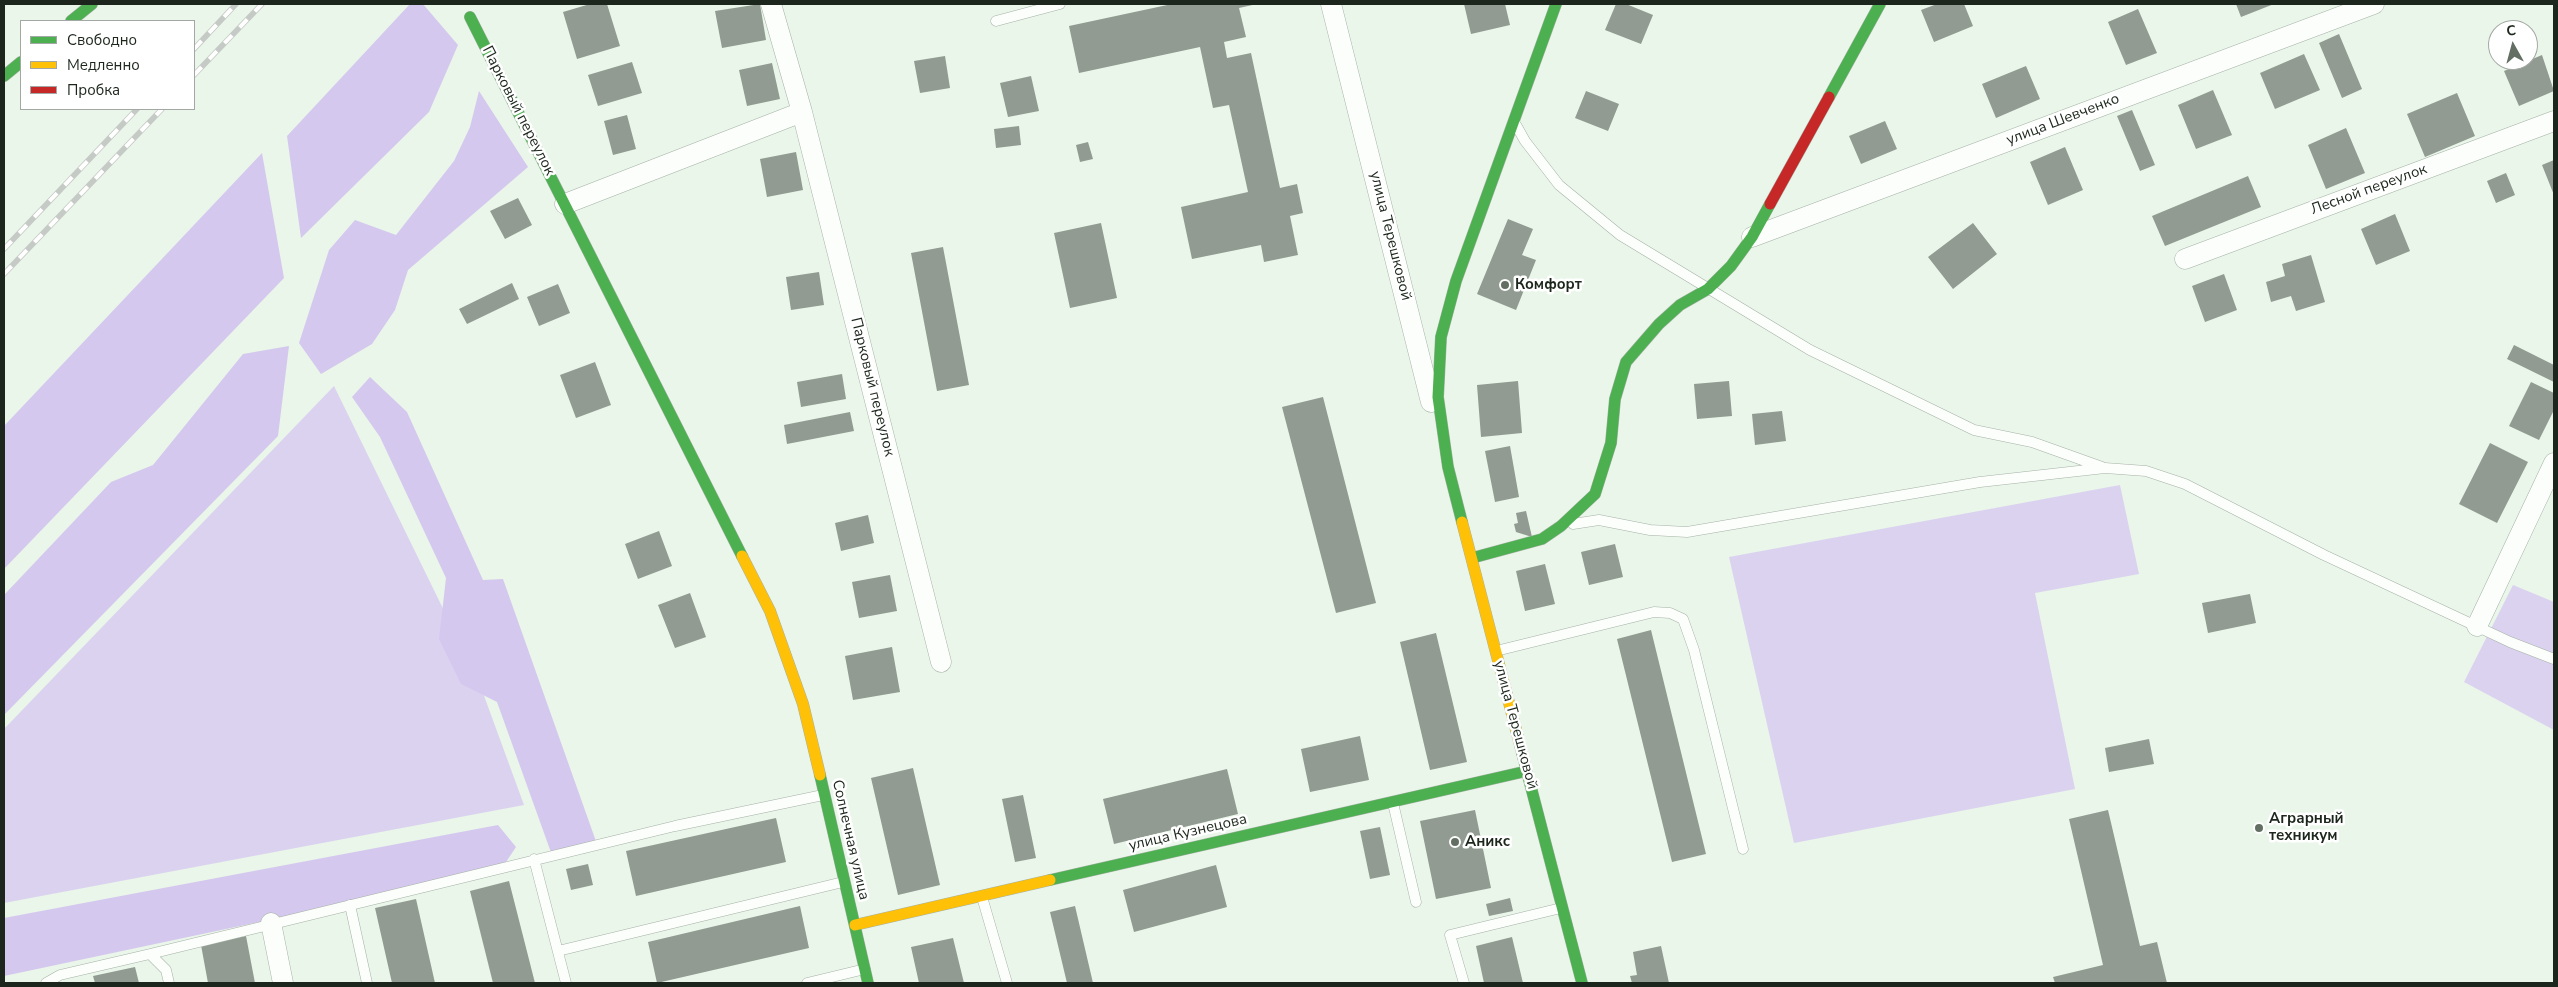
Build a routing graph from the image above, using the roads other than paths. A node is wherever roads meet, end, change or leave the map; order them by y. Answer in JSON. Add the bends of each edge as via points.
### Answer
{"nodes":[{"id":1,"x":92,"y":4,"type":"edge"},
{"id":2,"x":771,"y":4,"type":"edge"},
{"id":3,"x":1060,"y":4,"type":"edge"},
{"id":4,"x":1331,"y":4,"type":"edge"},
{"id":5,"x":1540,"y":4,"type":"edge"},
{"id":6,"x":1556,"y":4,"type":"edge"},
{"id":7,"x":2374,"y":4,"type":"edge"},
{"id":8,"x":1879,"y":5,"type":"edge"},
{"id":9,"x":468,"y":13,"type":"dead end"},
{"id":10,"x":72,"y":20,"type":"edge"},
{"id":11,"x":996,"y":21,"type":"dead end"},
{"id":12,"x":1545,"y":35,"type":"junction"},
{"id":13,"x":20,"y":63,"type":"edge"},
{"id":14,"x":4,"y":76,"type":"edge"},
{"id":15,"x":802,"y":112,"type":"junction"},
{"id":16,"x":1514,"y":120,"type":"junction"},
{"id":17,"x":2554,"y":122,"type":"edge"},
{"id":18,"x":565,"y":204,"type":"junction"},
{"id":19,"x":1752,"y":237,"type":"junction"},
{"id":20,"x":2185,"y":259,"type":"dead end"},
{"id":21,"x":1708,"y":290,"type":"junction"},
{"id":22,"x":2554,"y":463,"type":"edge"},
{"id":23,"x":1448,"y":467,"type":"junction"},
{"id":24,"x":2105,"y":468,"type":"junction"},
{"id":25,"x":1561,"y":526,"type":"junction"},
{"id":26,"x":1472,"y":558,"type":"junction"},
{"id":27,"x":2477,"y":626,"type":"junction"},
{"id":28,"x":1496,"y":651,"type":"junction"},
{"id":29,"x":2554,"y":658,"type":"edge"},
{"id":30,"x":941,"y":662,"type":"dead end"},
{"id":31,"x":803,"y":704,"type":"joint"},
{"id":32,"x":1527,"y":771,"type":"junction"},
{"id":33,"x":824,"y":795,"type":"junction"},
{"id":34,"x":1392,"y":802,"type":"junction"},
{"id":35,"x":1743,"y":849,"type":"dead end"},
{"id":36,"x":534,"y":859,"type":"junction"},
{"id":37,"x":845,"y":882,"type":"junction"},
{"id":38,"x":982,"y":896,"type":"junction"},
{"id":39,"x":1416,"y":902,"type":"dead end"},
{"id":40,"x":350,"y":905,"type":"junction"},
{"id":41,"x":1562,"y":908,"type":"junction"},
{"id":42,"x":271,"y":923,"type":"junction"},
{"id":43,"x":855,"y":925,"type":"junction"},
{"id":44,"x":558,"y":952,"type":"junction"},
{"id":45,"x":150,"y":954,"type":"junction"},
{"id":46,"x":865,"y":969,"type":"junction"},
{"id":47,"x":46,"y":983,"type":"edge"},
{"id":48,"x":169,"y":983,"type":"edge"},
{"id":49,"x":283,"y":983,"type":"edge"},
{"id":50,"x":367,"y":983,"type":"edge"},
{"id":51,"x":566,"y":983,"type":"edge"},
{"id":52,"x":807,"y":983,"type":"edge"},
{"id":53,"x":868,"y":983,"type":"edge"},
{"id":54,"x":1008,"y":983,"type":"edge"},
{"id":55,"x":1464,"y":983,"type":"edge"},
{"id":56,"x":1582,"y":983,"type":"edge"}],
"edges":[{"from":1,"to":10,"type":"street"},
{"from":2,"to":15,"type":"street","name":"Парковый переулок"},
{"from":3,"to":11,"type":"lane"},
{"from":4,"to":23,"type":"street","name":"улица Терешковой"},
{"from":5,"to":12,"type":"street","name":"улица Терешковой"},
{"from":6,"to":12,"type":"street","name":"улица Терешковой"},
{"from":7,"to":19,"type":"street","name":"улица Шевченко"},
{"from":8,"to":19,"type":"street"},
{"from":9,"to":18,"type":"street","name":"Парковый переулок"},
{"from":12,"to":16,"type":"street","name":"улица Терешковой"},
{"from":13,"to":14,"type":"street"},
{"from":15,"to":18,"type":"street"},
{"from":15,"to":30,"type":"street","name":"Парковый переулок"},
{"from":16,"to":21,"type":"lane","via":[[1525,141],[1559,185],[1620,235]]},
{"from":16,"to":23,"type":"street","name":"улица Терешковой","via":[[1456,281],[1442,338],[1438,397]]},
{"from":17,"to":20,"type":"street","name":"Лесной переулок"},
{"from":18,"to":31,"type":"street","name":"Парковый переулок","via":[[770,611]]},
{"from":19,"to":21,"type":"street"},
{"from":21,"to":24,"type":"lane","via":[[1810,350],[1974,430],[2032,442]]},
{"from":21,"to":25,"type":"street","via":[[1680,305],[1626,362],[1615,399],[1611,443],[1596,494]]},
{"from":22,"to":27,"type":"street"},
{"from":23,"to":26,"type":"street","name":"улица Терешковой"},
{"from":24,"to":25,"type":"lane","via":[[1980,482],[1686,532],[1650,530],[1599,520]]},
{"from":24,"to":27,"type":"lane","via":[[2146,471],[2185,484],[2324,555]]},
{"from":25,"to":26,"type":"street","via":[[1542,539]]},
{"from":26,"to":28,"type":"street","name":"улица Терешковой"},
{"from":27,"to":29,"type":"lane"},
{"from":28,"to":32,"type":"street","name":"улица Терешковой"},
{"from":28,"to":35,"type":"lane","via":[[1654,612],[1670,613],[1684,619]]},
{"from":31,"to":33,"type":"street","name":"Солнечная улица"},
{"from":32,"to":34,"type":"street","name":"улица Кузнецова"},
{"from":32,"to":41,"type":"street","name":"улица Терешковой"},
{"from":33,"to":36,"type":"lane"},
{"from":33,"to":37,"type":"street","name":"Солнечная улица"},
{"from":34,"to":38,"type":"street","name":"улица Кузнецова"},
{"from":34,"to":39,"type":"lane"},
{"from":36,"to":40,"type":"lane"},
{"from":36,"to":44,"type":"lane"},
{"from":37,"to":43,"type":"street","name":"Солнечная улица"},
{"from":37,"to":44,"type":"lane"},
{"from":38,"to":43,"type":"street","name":"улица Кузнецова"},
{"from":38,"to":54,"type":"lane"},
{"from":40,"to":42,"type":"lane"},
{"from":40,"to":50,"type":"lane"},
{"from":41,"to":55,"type":"lane","via":[[1450,935]]},
{"from":41,"to":56,"type":"street","name":"улица Терешковой"},
{"from":42,"to":45,"type":"lane"},
{"from":42,"to":49,"type":"street"},
{"from":43,"to":46,"type":"street","name":"Солнечная улица"},
{"from":44,"to":51,"type":"lane"},
{"from":45,"to":47,"type":"lane","via":[[60,975]]},
{"from":45,"to":48,"type":"lane","via":[[166,970]]},
{"from":46,"to":52,"type":"lane"},
{"from":46,"to":53,"type":"street","name":"Солнечная улица"}]}
